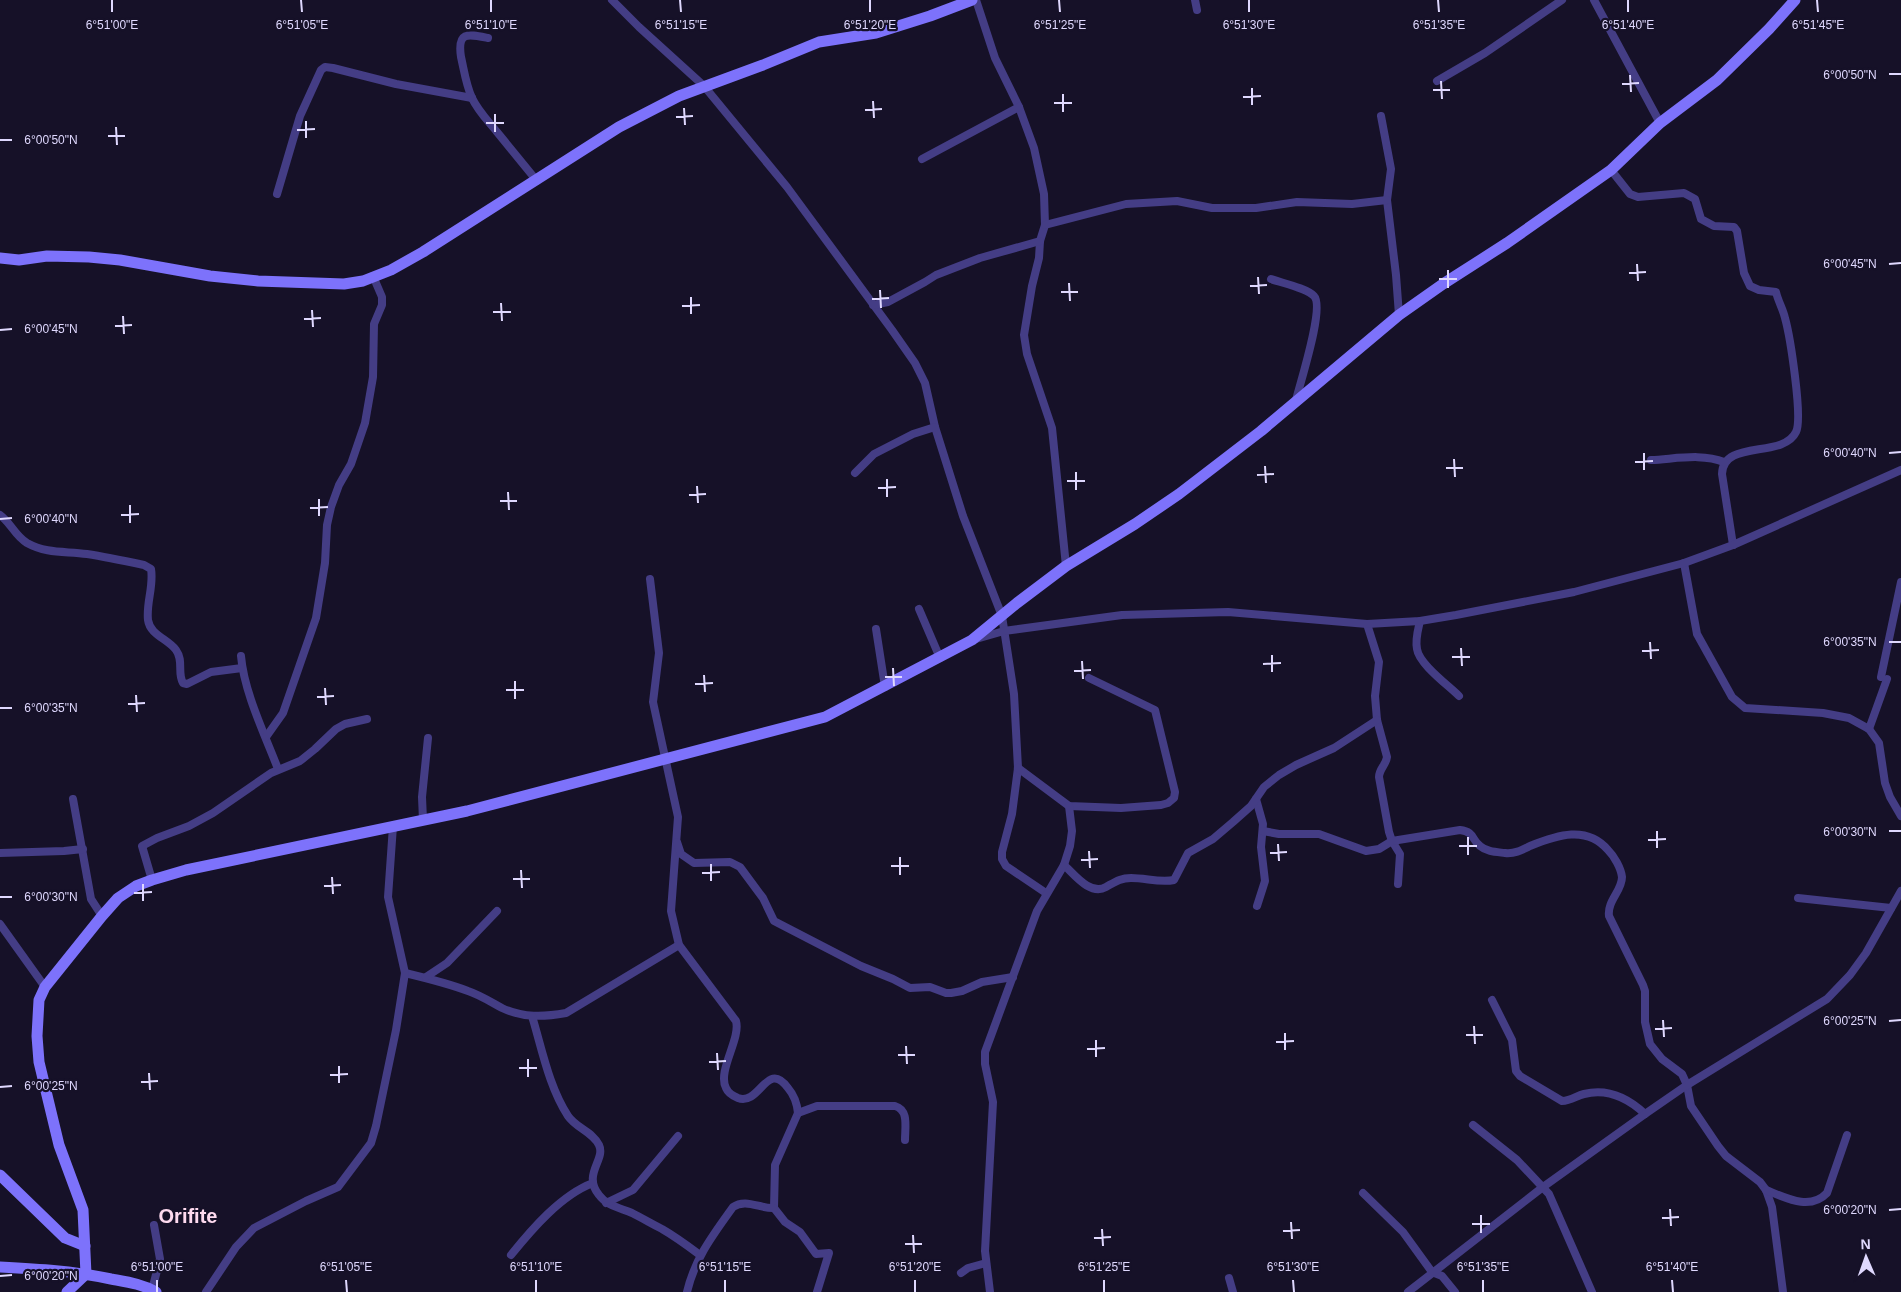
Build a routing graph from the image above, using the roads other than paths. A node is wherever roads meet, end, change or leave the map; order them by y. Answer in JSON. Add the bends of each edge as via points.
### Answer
{"nodes":[{"id":1,"x":612,"y":0,"type":"edge"},
{"id":2,"x":972,"y":0,"type":"edge"},
{"id":3,"x":976,"y":0,"type":"edge"},
{"id":4,"x":1195,"y":0,"type":"edge"},
{"id":5,"x":1562,"y":0,"type":"edge"},
{"id":6,"x":1594,"y":0,"type":"edge"},
{"id":7,"x":1795,"y":0,"type":"edge"},
{"id":8,"x":1197,"y":10,"type":"dead end"},
{"id":9,"x":488,"y":38,"type":"dead end"},
{"id":10,"x":1437,"y":80,"type":"dead end"},
{"id":11,"x":704,"y":86,"type":"junction"},
{"id":12,"x":472,"y":98,"type":"junction"},
{"id":13,"x":1019,"y":107,"type":"junction"},
{"id":14,"x":1381,"y":116,"type":"dead end"},
{"id":15,"x":1660,"y":123,"type":"junction"},
{"id":16,"x":922,"y":159,"type":"dead end"},
{"id":17,"x":1611,"y":170,"type":"junction"},
{"id":18,"x":537,"y":181,"type":"junction"},
{"id":19,"x":277,"y":194,"type":"dead end"},
{"id":20,"x":1387,"y":200,"type":"junction"},
{"id":21,"x":1045,"y":225,"type":"junction"},
{"id":22,"x":1040,"y":241,"type":"junction"},
{"id":23,"x":0,"y":258,"type":"edge"},
{"id":24,"x":373,"y":276,"type":"junction"},
{"id":25,"x":1271,"y":279,"type":"dead end"},
{"id":26,"x":874,"y":305,"type":"junction"},
{"id":27,"x":1399,"y":315,"type":"junction"},
{"id":28,"x":1296,"y":400,"type":"junction"},
{"id":29,"x":935,"y":427,"type":"junction"},
{"id":30,"x":1651,"y":460,"type":"dead end"},
{"id":31,"x":1724,"y":462,"type":"junction"},
{"id":32,"x":1901,"y":470,"type":"edge"},
{"id":33,"x":856,"y":473,"type":"dead end"},
{"id":34,"x":0,"y":516,"type":"edge"},
{"id":35,"x":1733,"y":545,"type":"junction"},
{"id":36,"x":1684,"y":563,"type":"junction"},
{"id":37,"x":1066,"y":566,"type":"junction"},
{"id":38,"x":650,"y":579,"type":"dead end"},
{"id":39,"x":1901,"y":582,"type":"edge"},
{"id":40,"x":919,"y":609,"type":"dead end"},
{"id":41,"x":1002,"y":616,"type":"junction"},
{"id":42,"x":1420,"y":621,"type":"junction"},
{"id":43,"x":1367,"y":624,"type":"junction"},
{"id":44,"x":876,"y":629,"type":"dead end"},
{"id":45,"x":1004,"y":632,"type":"junction"},
{"id":46,"x":972,"y":640,"type":"junction"},
{"id":47,"x":241,"y":656,"type":"dead end"},
{"id":48,"x":940,"y":658,"type":"junction"},
{"id":49,"x":242,"y":668,"type":"junction"},
{"id":50,"x":1089,"y":678,"type":"dead end"},
{"id":51,"x":885,"y":687,"type":"junction"},
{"id":52,"x":1459,"y":696,"type":"dead end"},
{"id":53,"x":367,"y":718,"type":"dead end"},
{"id":54,"x":1377,"y":720,"type":"junction"},
{"id":55,"x":1869,"y":729,"type":"junction"},
{"id":56,"x":266,"y":737,"type":"junction"},
{"id":57,"x":428,"y":738,"type":"dead end"},
{"id":58,"x":664,"y":760,"type":"junction"},
{"id":59,"x":1018,"y":768,"type":"junction"},
{"id":60,"x":278,"y":770,"type":"junction"},
{"id":61,"x":73,"y":799,"type":"dead end"},
{"id":62,"x":1256,"y":799,"type":"junction"},
{"id":63,"x":1069,"y":806,"type":"junction"},
{"id":64,"x":1901,"y":816,"type":"edge"},
{"id":65,"x":423,"y":820,"type":"junction"},
{"id":66,"x":393,"y":826,"type":"junction"},
{"id":67,"x":1263,"y":831,"type":"junction"},
{"id":68,"x":676,"y":837,"type":"junction"},
{"id":69,"x":1392,"y":841,"type":"junction"},
{"id":70,"x":83,"y":849,"type":"junction"},
{"id":71,"x":0,"y":852,"type":"edge"},
{"id":72,"x":1064,"y":865,"type":"junction"},
{"id":73,"x":152,"y":880,"type":"junction"},
{"id":74,"x":1398,"y":884,"type":"dead end"},
{"id":75,"x":1901,"y":892,"type":"edge"},
{"id":76,"x":1046,"y":893,"type":"junction"},
{"id":77,"x":1798,"y":898,"type":"dead end"},
{"id":78,"x":1257,"y":906,"type":"dead end"},
{"id":79,"x":1892,"y":908,"type":"junction"},
{"id":80,"x":498,"y":911,"type":"dead end"},
{"id":81,"x":102,"y":916,"type":"junction"},
{"id":82,"x":0,"y":924,"type":"edge"},
{"id":83,"x":679,"y":945,"type":"junction"},
{"id":84,"x":405,"y":973,"type":"junction"},
{"id":85,"x":1013,"y":977,"type":"junction"},
{"id":86,"x":426,"y":978,"type":"junction"},
{"id":87,"x":45,"y":987,"type":"junction"},
{"id":88,"x":1492,"y":1000,"type":"dead end"},
{"id":89,"x":532,"y":1016,"type":"junction"},
{"id":90,"x":1687,"y":1085,"type":"junction"},
{"id":91,"x":798,"y":1113,"type":"junction"},
{"id":92,"x":1645,"y":1114,"type":"junction"},
{"id":93,"x":1473,"y":1125,"type":"dead end"},
{"id":94,"x":678,"y":1136,"type":"dead end"},
{"id":95,"x":1847,"y":1136,"type":"dead end"},
{"id":96,"x":905,"y":1140,"type":"dead end"},
{"id":97,"x":0,"y":1175,"type":"edge"},
{"id":98,"x":592,"y":1182,"type":"junction"},
{"id":99,"x":1543,"y":1187,"type":"junction"},
{"id":100,"x":1766,"y":1190,"type":"junction"},
{"id":101,"x":1363,"y":1193,"type":"dead end"},
{"id":102,"x":606,"y":1203,"type":"junction"},
{"id":103,"x":774,"y":1208,"type":"junction"},
{"id":104,"x":154,"y":1225,"type":"dead end"},
{"id":105,"x":85,"y":1246,"type":"junction"},
{"id":106,"x":511,"y":1254,"type":"dead end"},
{"id":107,"x":700,"y":1255,"type":"junction"},
{"id":108,"x":986,"y":1263,"type":"junction"},
{"id":109,"x":0,"y":1267,"type":"edge"},
{"id":110,"x":1432,"y":1272,"type":"junction"},
{"id":111,"x":961,"y":1273,"type":"dead end"},
{"id":112,"x":86,"y":1274,"type":"junction"},
{"id":113,"x":1229,"y":1278,"type":"dead end"},
{"id":114,"x":147,"y":1290,"type":"edge"},
{"id":115,"x":67,"y":1292,"type":"edge"},
{"id":116,"x":206,"y":1292,"type":"edge"},
{"id":117,"x":687,"y":1292,"type":"edge"},
{"id":118,"x":817,"y":1292,"type":"edge"},
{"id":119,"x":990,"y":1292,"type":"edge"},
{"id":120,"x":1233,"y":1292,"type":"edge"},
{"id":121,"x":1408,"y":1292,"type":"edge"},
{"id":122,"x":1455,"y":1292,"type":"edge"},
{"id":123,"x":1592,"y":1292,"type":"edge"},
{"id":124,"x":1782,"y":1292,"type":"edge"}],
"edges":[{"from":1,"to":11,"type":"street"},
{"from":2,"to":11,"type":"main road","via":[[876,33],[819,42]]},
{"from":3,"to":13,"type":"street","via":[[995,58]]},
{"from":4,"to":8,"type":"street"},
{"from":5,"to":10,"type":"street","via":[[1485,53]]},
{"from":6,"to":15,"type":"street"},
{"from":7,"to":15,"type":"main road","via":[[1717,80]]},
{"from":9,"to":12,"type":"street","via":[[471,35],[460,40]]},
{"from":11,"to":18,"type":"main road","via":[[619,127]]},
{"from":11,"to":26,"type":"street","via":[[787,187]]},
{"from":12,"to":18,"type":"street"},
{"from":12,"to":19,"type":"street","via":[[325,67],[300,116]]},
{"from":13,"to":16,"type":"street"},
{"from":13,"to":21,"type":"street","via":[[1034,148],[1044,194]]},
{"from":14,"to":20,"type":"street","via":[[1391,169]]},
{"from":15,"to":17,"type":"main road"},
{"from":17,"to":27,"type":"main road"},
{"from":17,"to":31,"type":"street","via":[[1630,194],[1638,197],[1684,193],[1695,199],[1701,219],[1714,226],[1734,227],[1750,286],[1776,292],[1785,318],[1799,407],[1797,430],[1789,441],[1781,445],[1747,451]]},
{"from":18,"to":24,"type":"main road","via":[[430,248],[391,270]]},
{"from":20,"to":21,"type":"street","via":[[1352,204],[1297,202],[1256,208],[1212,208],[1176,201],[1126,204]]},
{"from":20,"to":27,"type":"street"},
{"from":21,"to":22,"type":"street"},
{"from":22,"to":26,"type":"street","via":[[980,258],[936,275],[888,302]]},
{"from":22,"to":37,"type":"street","via":[[1024,335],[1027,354],[1052,428]]},
{"from":23,"to":24,"type":"main road","via":[[19,260],[47,256],[120,260],[210,276],[287,283],[344,284]]},
{"from":24,"to":56,"type":"street","via":[[382,305],[374,324],[373,377],[365,422],[351,464],[331,506],[316,618],[283,713]]},
{"from":25,"to":28,"type":"street","via":[[1309,292],[1317,303],[1308,357]]},
{"from":26,"to":29,"type":"street","via":[[915,362],[925,383]]},
{"from":27,"to":28,"type":"main road"},
{"from":28,"to":37,"type":"main road","via":[[1178,494]]},
{"from":29,"to":33,"type":"street","via":[[913,434],[874,454]]},
{"from":29,"to":41,"type":"street"},
{"from":30,"to":31,"type":"street","via":[[1702,457]]},
{"from":31,"to":35,"type":"street","via":[[1722,474]]},
{"from":32,"to":35,"type":"street"},
{"from":34,"to":49,"type":"street","via":[[26,543],[50,552],[87,554],[151,569],[153,578],[148,620],[156,634],[178,652],[183,683],[211,672]]},
{"from":35,"to":36,"type":"street"},
{"from":36,"to":42,"type":"street","via":[[1556,595]]},
{"from":36,"to":55,"type":"street","via":[[1697,634],[1738,703],[1752,709],[1835,714]]},
{"from":37,"to":41,"type":"main road"},
{"from":38,"to":58,"type":"street","via":[[659,653],[653,702]]},
{"from":39,"to":55,"type":"street","via":[[1884,678]]},
{"from":40,"to":48,"type":"street"},
{"from":41,"to":45,"type":"street"},
{"from":41,"to":46,"type":"main road"},
{"from":42,"to":43,"type":"street"},
{"from":42,"to":52,"type":"street","via":[[1417,651]]},
{"from":43,"to":45,"type":"street","via":[[1228,612],[1122,615]]},
{"from":43,"to":54,"type":"street","via":[[1378,662]]},
{"from":44,"to":51,"type":"street"},
{"from":45,"to":46,"type":"street"},
{"from":45,"to":59,"type":"street","via":[[1014,694]]},
{"from":46,"to":48,"type":"main road"},
{"from":47,"to":49,"type":"street"},
{"from":48,"to":51,"type":"main road"},
{"from":49,"to":56,"type":"street"},
{"from":50,"to":63,"type":"street","via":[[1155,710],[1175,792],[1174,798],[1161,805],[1121,808]]},
{"from":51,"to":58,"type":"main road","via":[[825,717]]},
{"from":53,"to":60,"type":"street","via":[[336,729],[300,761]]},
{"from":54,"to":62,"type":"street","via":[[1334,748],[1279,775]]},
{"from":54,"to":69,"type":"street","via":[[1387,757],[1379,778]]},
{"from":55,"to":64,"type":"street","via":[[1879,743],[1885,783]]},
{"from":56,"to":60,"type":"street"},
{"from":57,"to":65,"type":"street"},
{"from":58,"to":65,"type":"main road"},
{"from":58,"to":68,"type":"street","via":[[678,817]]},
{"from":59,"to":63,"type":"street"},
{"from":59,"to":76,"type":"street","via":[[1002,859],[1006,866]]},
{"from":60,"to":73,"type":"street","via":[[213,813],[142,846]]},
{"from":61,"to":70,"type":"street"},
{"from":62,"to":67,"type":"street"},
{"from":62,"to":72,"type":"street","via":[[1213,839],[1188,853],[1174,880],[1123,878],[1096,889],[1087,886]]},
{"from":63,"to":72,"type":"street","via":[[1072,831]]},
{"from":65,"to":66,"type":"main road"},
{"from":66,"to":73,"type":"main road"},
{"from":66,"to":84,"type":"street","via":[[388,897]]},
{"from":67,"to":69,"type":"street","via":[[1319,834],[1366,851]]},
{"from":67,"to":78,"type":"street","via":[[1261,847],[1265,881]]},
{"from":68,"to":83,"type":"street","via":[[672,911]]},
{"from":68,"to":85,"type":"street","via":[[681,854],[694,863],[730,862],[740,867],[764,898],[774,921],[910,988],[930,987],[951,993],[982,982]]},
{"from":69,"to":74,"type":"street","via":[[1400,854]]},
{"from":69,"to":90,"type":"street","via":[[1460,830],[1472,834],[1478,845],[1488,851],[1507,853],[1580,833],[1602,844],[1622,875],[1610,904],[1609,916],[1645,991],[1645,1022],[1650,1044],[1662,1059],[1682,1074]]},
{"from":70,"to":71,"type":"street"},
{"from":70,"to":81,"type":"street","via":[[90,899]]},
{"from":72,"to":76,"type":"street"},
{"from":73,"to":81,"type":"main road","via":[[118,898]]},
{"from":75,"to":79,"type":"street"},
{"from":76,"to":85,"type":"street"},
{"from":77,"to":79,"type":"street"},
{"from":79,"to":90,"type":"street","via":[[1866,953],[1827,998]]},
{"from":80,"to":86,"type":"street","via":[[447,963]]},
{"from":81,"to":87,"type":"main road"},
{"from":82,"to":87,"type":"street"},
{"from":83,"to":89,"type":"street","via":[[566,1013]]},
{"from":83,"to":91,"type":"street","via":[[736,1021],[738,1028],[727,1063],[726,1088],[737,1098],[746,1100],[770,1079],[778,1079],[791,1092]]},
{"from":84,"to":86,"type":"street"},
{"from":84,"to":116,"type":"street","via":[[371,1143],[338,1188],[254,1228],[236,1247]]},
{"from":85,"to":108,"type":"street","via":[[985,1052],[992,1102]]},
{"from":86,"to":89,"type":"street","via":[[469,991],[505,1009]]},
{"from":87,"to":105,"type":"main road","via":[[39,1000],[39,1062],[60,1145],[83,1210]]},
{"from":88,"to":92,"type":"street","via":[[1510,1035],[1514,1064],[1520,1076],[1562,1101],[1570,1101],[1583,1094],[1610,1093],[1623,1097]]},
{"from":89,"to":98,"type":"street","via":[[551,1080],[564,1110],[599,1145]]},
{"from":90,"to":92,"type":"street"},
{"from":90,"to":100,"type":"street","via":[[1691,1106],[1718,1146]]},
{"from":91,"to":96,"type":"street","via":[[817,1106],[895,1106],[904,1112]]},
{"from":91,"to":103,"type":"street","via":[[775,1165]]},
{"from":92,"to":99,"type":"street"},
{"from":93,"to":99,"type":"street","via":[[1517,1160]]},
{"from":94,"to":102,"type":"street","via":[[633,1190]]},
{"from":95,"to":100,"type":"street","via":[[1822,1199],[1805,1203]]},
{"from":97,"to":105,"type":"main road","via":[[65,1238]]},
{"from":98,"to":102,"type":"street"},
{"from":98,"to":106,"type":"street","via":[[564,1199]]},
{"from":99,"to":110,"type":"street"},
{"from":99,"to":123,"type":"street","via":[[1555,1206]]},
{"from":100,"to":124,"type":"street","via":[[1772,1207]]},
{"from":101,"to":110,"type":"street","via":[[1402,1232]]},
{"from":102,"to":107,"type":"street","via":[[663,1229]]},
{"from":103,"to":107,"type":"street","via":[[739,1203]]},
{"from":103,"to":118,"type":"street","via":[[785,1222],[800,1232],[816,1254],[829,1253]]},
{"from":104,"to":114,"type":"street","via":[[160,1259]]},
{"from":105,"to":112,"type":"main road"},
{"from":107,"to":117,"type":"street"},
{"from":108,"to":111,"type":"street"},
{"from":108,"to":119,"type":"street"},
{"from":109,"to":112,"type":"main road"},
{"from":110,"to":121,"type":"street"},
{"from":110,"to":122,"type":"street","via":[[1442,1276]]},
{"from":112,"to":114,"type":"main road"},
{"from":112,"to":115,"type":"main road"},
{"from":113,"to":120,"type":"street"}]}
